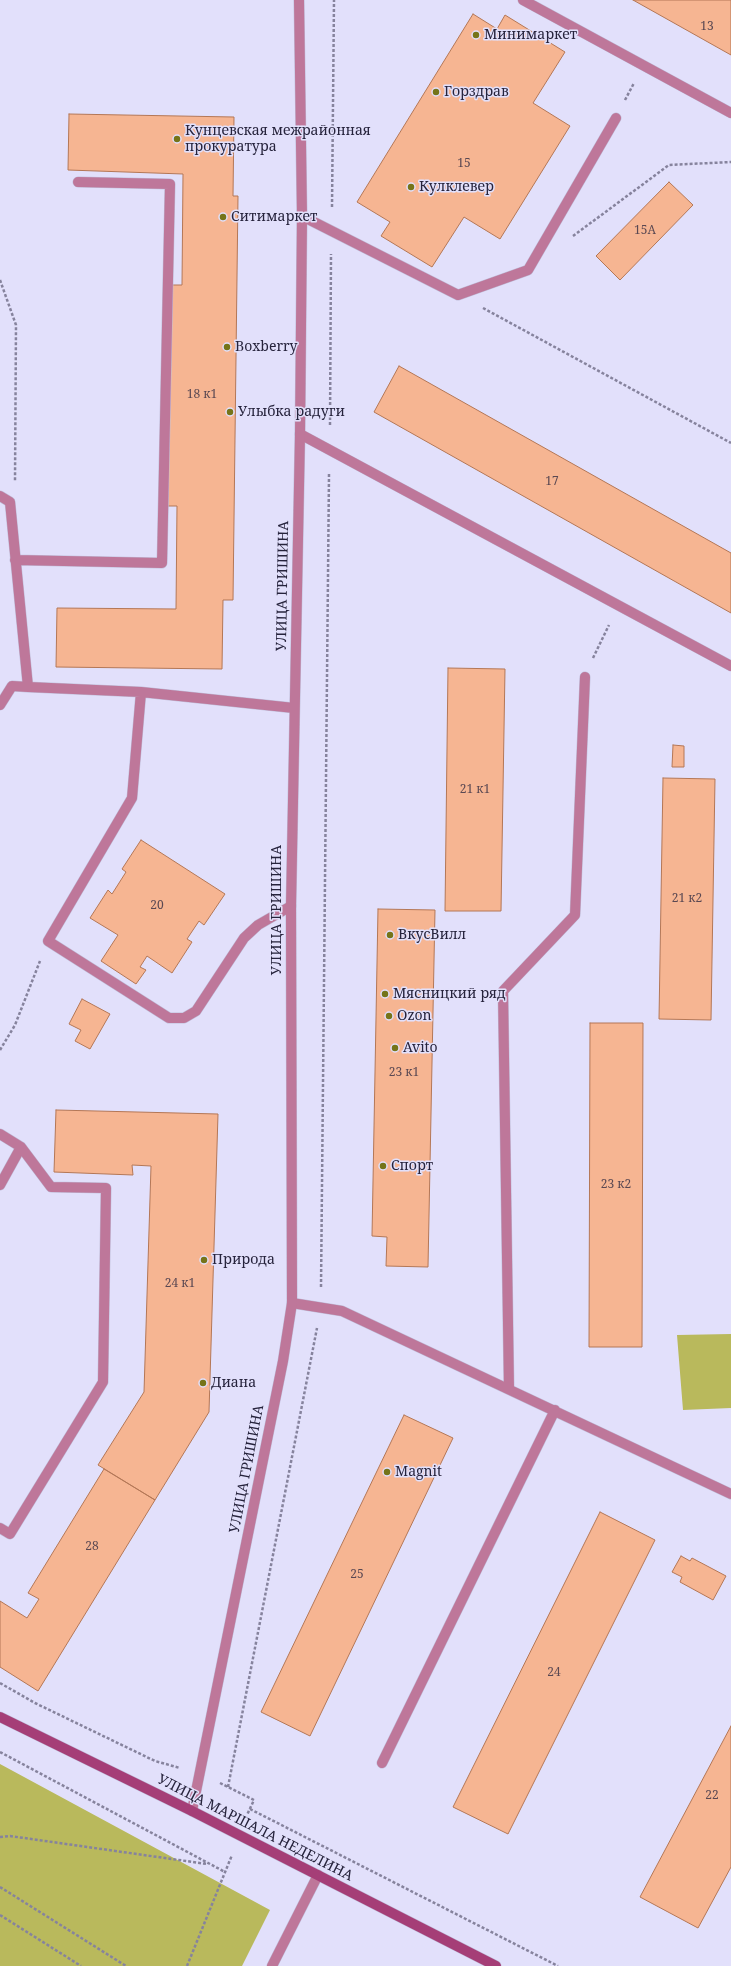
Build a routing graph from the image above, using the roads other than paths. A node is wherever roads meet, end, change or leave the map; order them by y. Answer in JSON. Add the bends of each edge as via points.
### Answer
{"nodes":[{"id":1,"x":299,"y":0,"type":"edge"},
{"id":2,"x":523,"y":0,"type":"edge"},
{"id":3,"x":731,"y":113,"type":"edge"},
{"id":4,"x":616,"y":118,"type":"road end"},
{"id":5,"x":78,"y":182,"type":"dead end"},
{"id":6,"x":302,"y":216,"type":"junction"},
{"id":7,"x":300,"y":434,"type":"junction"},
{"id":8,"x":0,"y":496,"type":"edge"},
{"id":9,"x":15,"y":560,"type":"junction"},
{"id":10,"x":731,"y":666,"type":"edge"},
{"id":11,"x":585,"y":677,"type":"road end"},
{"id":12,"x":28,"y":687,"type":"junction"},
{"id":13,"x":141,"y":692,"type":"junction"},
{"id":14,"x":0,"y":705,"type":"edge"},
{"id":15,"x":294,"y":708,"type":"junction"},
{"id":16,"x":290,"y":906,"type":"junction"},
{"id":17,"x":0,"y":1134,"type":"edge"},
{"id":18,"x":21,"y":1147,"type":"junction"},
{"id":19,"x":0,"y":1185,"type":"edge"},
{"id":20,"x":292,"y":1303,"type":"junction"},
{"id":21,"x":509,"y":1389,"type":"junction"},
{"id":22,"x":555,"y":1410,"type":"junction"},
{"id":23,"x":731,"y":1494,"type":"edge"},
{"id":24,"x":0,"y":1528,"type":"edge"},
{"id":25,"x":0,"y":1717,"type":"edge"},
{"id":26,"x":382,"y":1763,"type":"dead end"},
{"id":27,"x":192,"y":1811,"type":"junction"},
{"id":28,"x":318,"y":1875,"type":"junction"},
{"id":29,"x":272,"y":1966,"type":"edge"},
{"id":30,"x":496,"y":1966,"type":"edge"}],
"edges":[{"from":1,"to":6,"type":"street","name":"УЛИЦА ГРИШИНА"},
{"from":2,"to":3,"type":"street"},
{"from":4,"to":6,"type":"street","via":[[528,270],[458,295]]},
{"from":5,"to":9,"type":"street","via":[[170,184],[162,563]]},
{"from":6,"to":7,"type":"street","name":"УЛИЦА ГРИШИНА"},
{"from":7,"to":10,"type":"street"},
{"from":7,"to":15,"type":"street","name":"УЛИЦА ГРИШИНА"},
{"from":8,"to":9,"type":"street","via":[[10,502]]},
{"from":9,"to":12,"type":"street"},
{"from":11,"to":21,"type":"street","via":[[575,915],[503,991]]},
{"from":12,"to":13,"type":"street"},
{"from":12,"to":14,"type":"street","via":[[12,686]]},
{"from":13,"to":15,"type":"street"},
{"from":13,"to":16,"type":"street","via":[[132,798],[48,942],[169,1018],[184,1018],[196,1011],[244,938],[258,925]]},
{"from":15,"to":16,"type":"street","name":"УЛИЦА ГРИШИНА"},
{"from":16,"to":20,"type":"street","name":"УЛИЦА ГРИШИНА"},
{"from":17,"to":18,"type":"street"},
{"from":18,"to":19,"type":"street"},
{"from":18,"to":24,"type":"street","via":[[51,1187],[106,1188],[103,1382],[10,1534]]},
{"from":20,"to":21,"type":"street","via":[[342,1311]]},
{"from":20,"to":27,"type":"street","name":"УЛИЦА ГРИШИНА","via":[[283,1361]]},
{"from":21,"to":22,"type":"street"},
{"from":22,"to":23,"type":"street"},
{"from":22,"to":26,"type":"street"},
{"from":25,"to":27,"type":"street","name":"УЛИЦА МАРШАЛА НЕДЕЛИНА"},
{"from":27,"to":28,"type":"street","name":"УЛИЦА МАРШАЛА НЕДЕЛИНА"},
{"from":28,"to":29,"type":"street"},
{"from":28,"to":30,"type":"street","name":"УЛИЦА МАРШАЛА НЕДЕЛИНА"}]}
